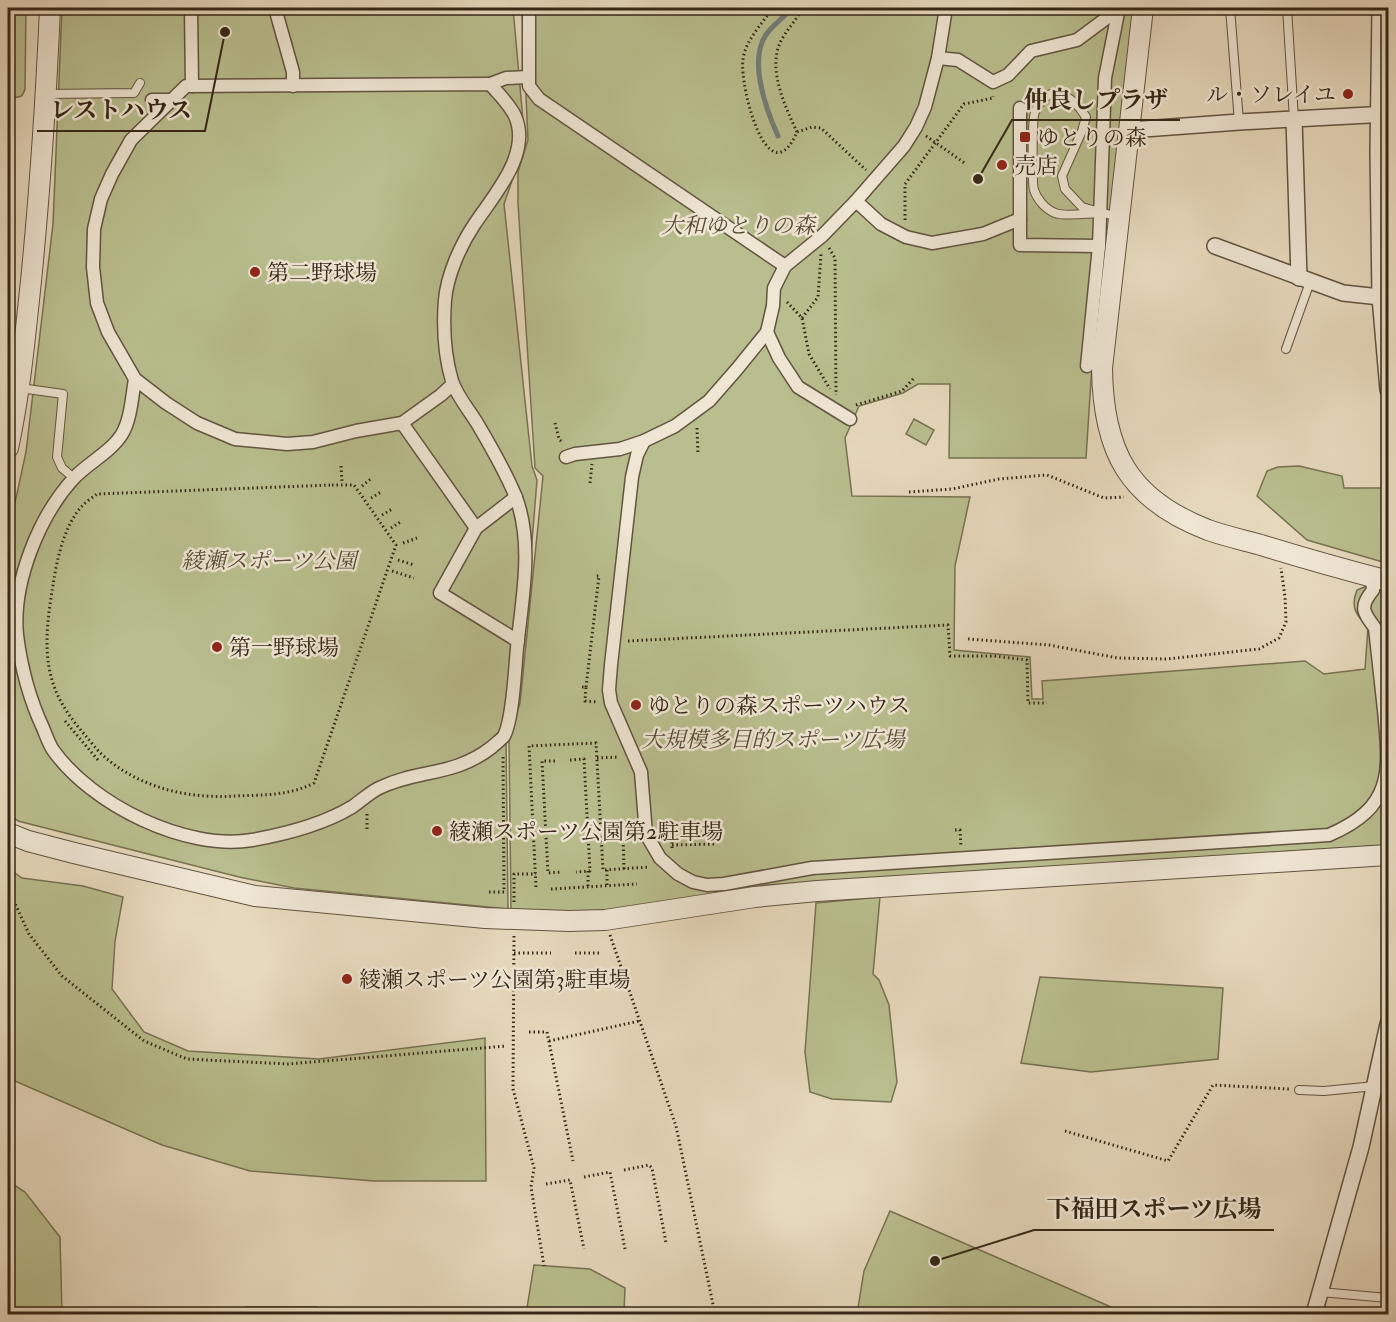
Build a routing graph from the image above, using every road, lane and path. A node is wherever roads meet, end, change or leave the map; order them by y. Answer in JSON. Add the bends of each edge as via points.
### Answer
{"nodes":[{"id":1,"x":50,"y":8,"type":"edge"},
{"id":2,"x":191,"y":8,"type":"edge"},
{"id":3,"x":275,"y":8,"type":"edge"},
{"id":4,"x":529,"y":8,"type":"edge"},
{"id":5,"x":772,"y":8,"type":"edge"},
{"id":6,"x":802,"y":8,"type":"edge"},
{"id":7,"x":946,"y":8,"type":"edge"},
{"id":8,"x":1113,"y":8,"type":"edge"},
{"id":9,"x":1119,"y":8,"type":"edge"},
{"id":10,"x":1143,"y":8,"type":"edge"},
{"id":11,"x":1230,"y":8,"type":"edge"},
{"id":12,"x":1287,"y":8,"type":"edge"},
{"id":13,"x":1380,"y":8,"type":"edge"},
{"id":14,"x":938,"y":58,"type":"junction"},
{"id":15,"x":528,"y":77,"type":"junction"},
{"id":16,"x":993,"y":82,"type":"junction"},
{"id":17,"x":140,"y":83,"type":"dead end"},
{"id":18,"x":490,"y":84,"type":"junction"},
{"id":19,"x":192,"y":86,"type":"junction"},
{"id":20,"x":293,"y":86,"type":"junction"},
{"id":21,"x":46,"y":94,"type":"junction"},
{"id":22,"x":152,"y":100,"type":"dead end"},
{"id":23,"x":172,"y":100,"type":"junction"},
{"id":24,"x":1020,"y":108,"type":"dead end"},
{"id":25,"x":1384,"y":114,"type":"edge"},
{"id":26,"x":1294,"y":119,"type":"junction"},
{"id":27,"x":1239,"y":122,"type":"junction"},
{"id":28,"x":915,"y":129,"type":"junction"},
{"id":29,"x":1130,"y":130,"type":"junction"},
{"id":30,"x":797,"y":132,"type":"junction"},
{"id":31,"x":935,"y":142,"type":"junction"},
{"id":32,"x":966,"y":164,"type":"dead end"},
{"id":33,"x":876,"y":179,"type":"junction"},
{"id":34,"x":856,"y":201,"type":"junction"},
{"id":35,"x":1110,"y":215,"type":"junction"},
{"id":36,"x":1020,"y":219,"type":"junction"},
{"id":37,"x":822,"y":236,"type":"junction"},
{"id":38,"x":906,"y":237,"type":"junction"},
{"id":39,"x":1099,"y":246,"type":"junction"},
{"id":40,"x":1215,"y":246,"type":"dead end"},
{"id":41,"x":785,"y":266,"type":"junction"},
{"id":42,"x":1384,"y":273,"type":"edge"},
{"id":43,"x":1304,"y":280,"type":"junction"},
{"id":44,"x":774,"y":288,"type":"junction"},
{"id":45,"x":1380,"y":297,"type":"junction"},
{"id":46,"x":802,"y":318,"type":"junction"},
{"id":47,"x":767,"y":332,"type":"junction"},
{"id":48,"x":1287,"y":349,"type":"dead end"},
{"id":49,"x":1387,"y":365,"type":"edge"},
{"id":50,"x":1087,"y":366,"type":"dead end"},
{"id":51,"x":915,"y":377,"type":"dead end"},
{"id":52,"x":135,"y":379,"type":"junction"},
{"id":53,"x":453,"y":384,"type":"junction"},
{"id":54,"x":20,"y":388,"type":"junction"},
{"id":55,"x":1389,"y":390,"type":"edge"},
{"id":56,"x":697,"y":410,"type":"junction"},
{"id":57,"x":850,"y":419,"type":"joint"},
{"id":58,"x":402,"y":423,"type":"junction"},
{"id":59,"x":555,"y":423,"type":"dead end"},
{"id":60,"x":644,"y":441,"type":"junction"},
{"id":61,"x":8,"y":448,"type":"edge"},
{"id":62,"x":698,"y":453,"type":"dead end"},
{"id":63,"x":570,"y":456,"type":"joint"},
{"id":64,"x":341,"y":466,"type":"dead end"},
{"id":65,"x":74,"y":478,"type":"junction"},
{"id":66,"x":372,"y":478,"type":"dead end"},
{"id":67,"x":342,"y":481,"type":"dead end"},
{"id":68,"x":332,"y":485,"type":"joint"},
{"id":69,"x":362,"y":486,"type":"dead end"},
{"id":70,"x":381,"y":492,"type":"dead end"},
{"id":71,"x":909,"y":492,"type":"dead end"},
{"id":72,"x":1143,"y":492,"type":"junction"},
{"id":73,"x":516,"y":497,"type":"junction"},
{"id":74,"x":370,"y":498,"type":"dead end"},
{"id":75,"x":392,"y":509,"type":"dead end"},
{"id":76,"x":382,"y":515,"type":"dead end"},
{"id":77,"x":402,"y":521,"type":"dead end"},
{"id":78,"x":391,"y":528,"type":"dead end"},
{"id":79,"x":476,"y":528,"type":"junction"},
{"id":80,"x":417,"y":538,"type":"dead end"},
{"id":81,"x":403,"y":543,"type":"dead end"},
{"id":82,"x":1279,"y":551,"type":"junction"},
{"id":83,"x":398,"y":560,"type":"dead end"},
{"id":84,"x":414,"y":565,"type":"dead end"},
{"id":85,"x":392,"y":571,"type":"dead end"},
{"id":86,"x":595,"y":576,"type":"dead end"},
{"id":87,"x":414,"y":578,"type":"dead end"},
{"id":88,"x":1380,"y":579,"type":"edge"},
{"id":89,"x":968,"y":639,"type":"dead end"},
{"id":90,"x":518,"y":641,"type":"junction"},
{"id":91,"x":614,"y":642,"type":"junction"},
{"id":92,"x":596,"y":702,"type":"dead end"},
{"id":93,"x":1047,"y":702,"type":"dead end"},
{"id":94,"x":65,"y":722,"type":"dead end"},
{"id":95,"x":503,"y":738,"type":"junction"},
{"id":96,"x":614,"y":757,"type":"dead end"},
{"id":97,"x":597,"y":758,"type":"junction"},
{"id":98,"x":98,"y":760,"type":"dead end"},
{"id":99,"x":570,"y":760,"type":"dead end"},
{"id":100,"x":555,"y":761,"type":"dead end"},
{"id":101,"x":955,"y":830,"type":"dead end"},
{"id":102,"x":8,"y":833,"type":"edge"},
{"id":103,"x":622,"y":836,"type":"dead end"},
{"id":104,"x":717,"y":844,"type":"dead end"},
{"id":105,"x":672,"y":845,"type":"dead end"},
{"id":106,"x":1389,"y":855,"type":"edge"},
{"id":107,"x":961,"y":859,"type":"junction"},
{"id":108,"x":671,"y":866,"type":"junction"},
{"id":109,"x":624,"y":869,"type":"junction"},
{"id":110,"x":607,"y":870,"type":"junction"},
{"id":111,"x":588,"y":871,"type":"junction"},
{"id":112,"x":562,"y":872,"type":"dead end"},
{"id":113,"x":576,"y":872,"type":"dead end"},
{"id":114,"x":536,"y":874,"type":"junction"},
{"id":115,"x":637,"y":884,"type":"dead end"},
{"id":116,"x":607,"y":886,"type":"junction"},
{"id":117,"x":536,"y":887,"type":"dead end"},
{"id":118,"x":588,"y":887,"type":"junction"},
{"id":119,"x":8,"y":888,"type":"edge"},
{"id":120,"x":551,"y":889,"type":"dead end"},
{"id":121,"x":489,"y":892,"type":"dead end"},
{"id":122,"x":514,"y":919,"type":"junction"},
{"id":123,"x":605,"y":920,"type":"junction"},
{"id":124,"x":514,"y":952,"type":"junction"},
{"id":125,"x":551,"y":953,"type":"dead end"},
{"id":126,"x":575,"y":953,"type":"dead end"},
{"id":127,"x":599,"y":953,"type":"dead end"},
{"id":128,"x":639,"y":1021,"type":"junction"},
{"id":129,"x":1389,"y":1024,"type":"edge"},
{"id":130,"x":528,"y":1032,"type":"dead end"},
{"id":131,"x":549,"y":1041,"type":"junction"},
{"id":132,"x":506,"y":1046,"type":"dead end"},
{"id":133,"x":1375,"y":1086,"type":"junction"},
{"id":134,"x":1299,"y":1090,"type":"joint"},
{"id":135,"x":1065,"y":1131,"type":"dead end"},
{"id":136,"x":573,"y":1161,"type":"dead end"},
{"id":137,"x":624,"y":1170,"type":"dead end"},
{"id":138,"x":584,"y":1177,"type":"dead end"},
{"id":139,"x":546,"y":1184,"type":"dead end"},
{"id":140,"x":666,"y":1243,"type":"dead end"},
{"id":141,"x":584,"y":1249,"type":"dead end"},
{"id":142,"x":625,"y":1249,"type":"dead end"},
{"id":143,"x":544,"y":1266,"type":"dead end"},
{"id":144,"x":1320,"y":1292,"type":"junction"},
{"id":145,"x":1389,"y":1298,"type":"edge"},
{"id":146,"x":715,"y":1314,"type":"edge"},
{"id":147,"x":1314,"y":1314,"type":"edge"}],
"edges":[{"from":1,"to":21,"type":"street"},
{"from":2,"to":19,"type":"street"},
{"from":3,"to":20,"type":"street","via":[[293,72]]},
{"from":4,"to":15,"type":"street"},
{"from":5,"to":30,"type":"path","via":[[745,52],[744,88],[753,123],[765,145],[776,151],[786,150]]},
{"from":6,"to":30,"type":"path","via":[[782,38],[776,63],[780,94]]},
{"from":7,"to":14,"type":"street"},
{"from":8,"to":16,"type":"street","via":[[1108,17],[1077,40],[1031,51],[1008,75]]},
{"from":9,"to":35,"type":"street","via":[[1105,78]]},
{"from":10,"to":29,"type":"street"},
{"from":11,"to":27,"type":"lane"},
{"from":12,"to":26,"type":"lane"},
{"from":13,"to":25,"type":"street"},
{"from":14,"to":16,"type":"street","via":[[958,60]]},
{"from":14,"to":28,"type":"street","via":[[926,107]]},
{"from":15,"to":18,"type":"street","via":[[506,78]]},
{"from":15,"to":41,"type":"street","via":[[529,86],[539,99]]},
{"from":16,"to":31,"type":"path","via":[[993,98],[964,104]]},
{"from":17,"to":21,"type":"lane","via":[[134,93]]},
{"from":18,"to":20,"type":"street"},
{"from":18,"to":53,"type":"street","via":[[516,116],[519,139],[501,188],[472,227],[451,273],[445,298],[446,346]]},
{"from":19,"to":20,"type":"street"},
{"from":19,"to":23,"type":"street","via":[[186,86]]},
{"from":21,"to":54,"type":"street"},
{"from":22,"to":23,"type":"street"},
{"from":23,"to":52,"type":"street","via":[[131,140],[101,199],[94,229],[97,303],[108,332]]},
{"from":24,"to":36,"type":"street"},
{"from":25,"to":26,"type":"street"},
{"from":25,"to":42,"type":"street"},
{"from":26,"to":27,"type":"street"},
{"from":26,"to":43,"type":"street"},
{"from":27,"to":29,"type":"street"},
{"from":28,"to":31,"type":"path"},
{"from":28,"to":33,"type":"street"},
{"from":29,"to":35,"type":"street"},
{"from":30,"to":33,"type":"path","via":[[812,126],[820,128]]},
{"from":31,"to":32,"type":"path"},
{"from":31,"to":38,"type":"path","via":[[904,184]]},
{"from":33,"to":34,"type":"street"},
{"from":34,"to":37,"type":"street"},
{"from":34,"to":38,"type":"street","via":[[881,224]]},
{"from":35,"to":35,"type":"lane","via":[[1056,214],[1041,204],[1034,189],[1034,113],[1045,97],[1058,93],[1071,98],[1086,117],[1062,176],[1065,189],[1082,207]]},
{"from":35,"to":39,"type":"street"},
{"from":35,"to":72,"type":"street","via":[[1102,400],[1110,436],[1126,470]]},
{"from":36,"to":38,"type":"street","via":[[983,234],[932,243]]},
{"from":36,"to":39,"type":"street","via":[[1020,245]]},
{"from":37,"to":41,"type":"street"},
{"from":37,"to":46,"type":"path","via":[[818,297]]},
{"from":37,"to":46,"type":"path","via":[[835,258],[836,400],[809,354]]},
{"from":39,"to":50,"type":"street"},
{"from":40,"to":43,"type":"street"},
{"from":41,"to":44,"type":"street"},
{"from":42,"to":45,"type":"street"},
{"from":43,"to":45,"type":"street","via":[[1343,293]]},
{"from":43,"to":48,"type":"lane"},
{"from":44,"to":46,"type":"path"},
{"from":44,"to":47,"type":"street"},
{"from":45,"to":49,"type":"street"},
{"from":47,"to":56,"type":"street"},
{"from":47,"to":57,"type":"street","via":[[798,387]]},
{"from":49,"to":55,"type":"street"},
{"from":51,"to":57,"type":"path","via":[[902,391],[843,409]]},
{"from":52,"to":58,"type":"street","via":[[197,423],[235,439],[313,442]]},
{"from":52,"to":65,"type":"street","via":[[122,434]]},
{"from":53,"to":58,"type":"street"},
{"from":53,"to":73,"type":"street"},
{"from":54,"to":61,"type":"street"},
{"from":54,"to":65,"type":"lane","via":[[63,394],[57,458]]},
{"from":56,"to":60,"type":"street"},
{"from":56,"to":62,"type":"path"},
{"from":58,"to":79,"type":"street"},
{"from":59,"to":63,"type":"path"},
{"from":60,"to":63,"type":"street","via":[[620,449]]},
{"from":60,"to":91,"type":"street","via":[[632,477]]},
{"from":64,"to":67,"type":"path"},
{"from":65,"to":95,"type":"street","via":[[46,516],[30,551],[20,589],[17,629],[22,671],[52,749],[83,782],[118,807],[158,827],[204,839],[248,841],[304,828],[351,807],[378,788],[476,759]]},
{"from":66,"to":69,"type":"path"},
{"from":68,"to":68,"type":"path","via":[[97,494],[83,505],[69,526],[61,550],[48,617],[47,646],[52,680],[69,717],[105,758],[147,783],[199,796],[282,794],[314,783],[396,545],[354,485]]},
{"from":70,"to":74,"type":"path"},
{"from":71,"to":72,"type":"path","via":[[1047,475],[1104,498],[1131,497]]},
{"from":72,"to":82,"type":"street","via":[[1161,506],[1208,530]]},
{"from":73,"to":79,"type":"street"},
{"from":73,"to":90,"type":"street","via":[[525,567]]},
{"from":75,"to":76,"type":"path"},
{"from":77,"to":78,"type":"path"},
{"from":79,"to":90,"type":"street","via":[[440,594]]},
{"from":80,"to":81,"type":"path"},
{"from":82,"to":88,"type":"street"},
{"from":82,"to":89,"type":"path","via":[[1286,622],[1279,638],[1259,649],[1167,659],[1118,658],[1049,645]]},
{"from":83,"to":84,"type":"path"},
{"from":85,"to":87,"type":"path"},
{"from":86,"to":92,"type":"path","via":[[599,576],[584,687],[585,701]]},
{"from":88,"to":107,"type":"street","via":[[1364,601],[1364,614],[1376,628],[1388,759],[1386,782],[1376,802],[1348,826],[1329,835]]},
{"from":90,"to":95,"type":"street","via":[[511,708]]},
{"from":91,"to":93,"type":"path","via":[[948,625],[950,656],[1028,660],[1028,703]]},
{"from":91,"to":108,"type":"street","via":[[611,703],[640,772],[646,834],[660,858]]},
{"from":94,"to":98,"type":"path"},
{"from":95,"to":121,"type":"path","via":[[504,892]]},
{"from":96,"to":97,"type":"path"},
{"from":97,"to":110,"type":"path","via":[[603,870]]},
{"from":97,"to":114,"type":"path","via":[[596,743],[530,746]]},
{"from":99,"to":111,"type":"path","via":[[584,759]]},
{"from":100,"to":112,"type":"path","via":[[542,762],[548,873]]},
{"from":101,"to":107,"type":"path","via":[[960,830]]},
{"from":102,"to":122,"type":"street","via":[[74,853],[255,896]]},
{"from":103,"to":109,"type":"path"},
{"from":104,"to":105,"type":"path"},
{"from":106,"to":123,"type":"street","via":[[817,891]]},
{"from":107,"to":108,"type":"street","via":[[812,868],[707,885],[693,882]]},
{"from":108,"to":109,"type":"path"},
{"from":109,"to":110,"type":"path"},
{"from":110,"to":116,"type":"path"},
{"from":111,"to":113,"type":"path"},
{"from":111,"to":118,"type":"path"},
{"from":114,"to":117,"type":"path"},
{"from":114,"to":122,"type":"path","via":[[514,874]]},
{"from":115,"to":116,"type":"path"},
{"from":116,"to":118,"type":"path"},
{"from":118,"to":120,"type":"path"},
{"from":119,"to":132,"type":"path","via":[[29,934],[62,976],[144,1041],[187,1059],[288,1064]]},
{"from":122,"to":123,"type":"street"},
{"from":122,"to":124,"type":"path"},
{"from":123,"to":128,"type":"path"},
{"from":124,"to":125,"type":"path"},
{"from":124,"to":143,"type":"path","via":[[513,1089],[534,1168],[531,1187]]},
{"from":126,"to":127,"type":"path"},
{"from":128,"to":131,"type":"path"},
{"from":128,"to":146,"type":"path","via":[[676,1126]]},
{"from":129,"to":133,"type":"street"},
{"from":130,"to":131,"type":"path","via":[[547,1032]]},
{"from":131,"to":136,"type":"path"},
{"from":133,"to":134,"type":"lane"},
{"from":133,"to":144,"type":"street"},
{"from":134,"to":135,"type":"path","via":[[1213,1085],[1168,1161]]},
{"from":137,"to":140,"type":"path","via":[[649,1165],[652,1168]]},
{"from":138,"to":142,"type":"path","via":[[610,1172]]},
{"from":139,"to":141,"type":"path","via":[[570,1180]]},
{"from":144,"to":145,"type":"lane"},
{"from":144,"to":147,"type":"street"}]}
